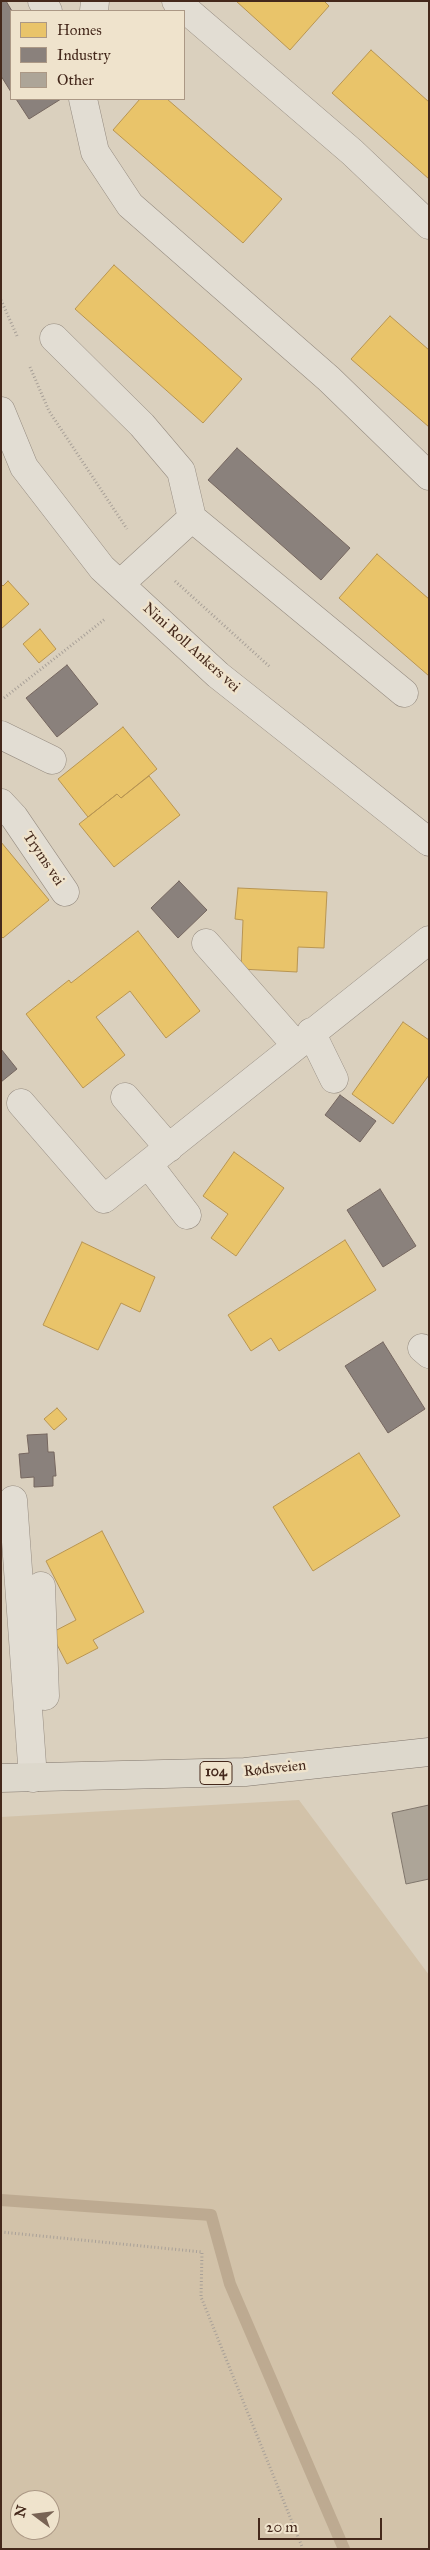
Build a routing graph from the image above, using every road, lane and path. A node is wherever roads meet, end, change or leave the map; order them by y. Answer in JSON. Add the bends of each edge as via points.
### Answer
{"nodes":[{"id":1,"x":176,"y":1,"type":"edge"},
{"id":2,"x":85,"y":101,"type":"edge"},
{"id":3,"x":429,"y":225,"type":"edge"},
{"id":4,"x":54,"y":338,"type":"dead end"},
{"id":5,"x":1,"y":411,"type":"edge"},
{"id":6,"x":11,"y":461,"type":"edge"},
{"id":7,"x":429,"y":476,"type":"edge"},
{"id":8,"x":192,"y":518,"type":"junction"},
{"id":9,"x":125,"y":588,"type":"junction"},
{"id":10,"x":404,"y":693,"type":"dead end"},
{"id":11,"x":1,"y":700,"type":"edge"},
{"id":12,"x":1,"y":736,"type":"edge"},
{"id":13,"x":52,"y":760,"type":"dead end"},
{"id":14,"x":1,"y":803,"type":"edge"},
{"id":15,"x":429,"y":842,"type":"edge"},
{"id":16,"x":65,"y":892,"type":"dead end"},
{"id":17,"x":429,"y":940,"type":"edge"},
{"id":18,"x":206,"y":943,"type":"dead end"},
{"id":19,"x":303,"y":1038,"type":"junction"},
{"id":20,"x":334,"y":1079,"type":"dead end"},
{"id":21,"x":125,"y":1096,"type":"dead end"},
{"id":22,"x":21,"y":1103,"type":"dead end"},
{"id":23,"x":158,"y":1156,"type":"junction"},
{"id":24,"x":187,"y":1215,"type":"dead end"},
{"id":25,"x":13,"y":1500,"type":"dead end"},
{"id":26,"x":9,"y":1562,"type":"edge"},
{"id":27,"x":41,"y":1586,"type":"dead end"},
{"id":28,"x":429,"y":1752,"type":"edge"},
{"id":29,"x":41,"y":1777,"type":"junction"},
{"id":30,"x":1,"y":1778,"type":"edge"},
{"id":31,"x":1,"y":2232,"type":"edge"},
{"id":32,"x":303,"y":2549,"type":"edge"}],
"edges":[{"from":1,"to":3,"type":"street","via":[[352,152]]},
{"from":2,"to":7,"type":"street","via":[[95,152],[130,206],[329,379]]},
{"from":4,"to":8,"type":"street","via":[[142,425],[181,471]]},
{"from":5,"to":6,"type":"street","name":"Nini Roll Ankers vei"},
{"from":6,"to":9,"type":"street","name":"Nini Roll Ankers vei","via":[[24,466],[102,568]]},
{"from":8,"to":9,"type":"street"},
{"from":8,"to":10,"type":"street"},
{"from":9,"to":11,"type":"path","via":[[113,612]]},
{"from":9,"to":15,"type":"street","name":"Nini Roll Ankers vei","via":[[218,675]]},
{"from":12,"to":13,"type":"street"},
{"from":14,"to":16,"type":"street","name":"Tryms vei"},
{"from":17,"to":19,"type":"street"},
{"from":18,"to":19,"type":"street"},
{"from":19,"to":20,"type":"street"},
{"from":19,"to":23,"type":"street"},
{"from":21,"to":23,"type":"street"},
{"from":22,"to":23,"type":"street","via":[[104,1199]]},
{"from":23,"to":24,"type":"street"},
{"from":25,"to":26,"type":"street"},
{"from":26,"to":29,"type":"street"},
{"from":27,"to":29,"type":"street"},
{"from":28,"to":29,"type":"main road","name":"Rødsveien","number":"104","via":[[245,1772]]},
{"from":29,"to":30,"type":"main road","name":"Rødsveien","number":"104"},
{"from":31,"to":32,"type":"path","via":[[202,2252],[201,2297]]}]}
